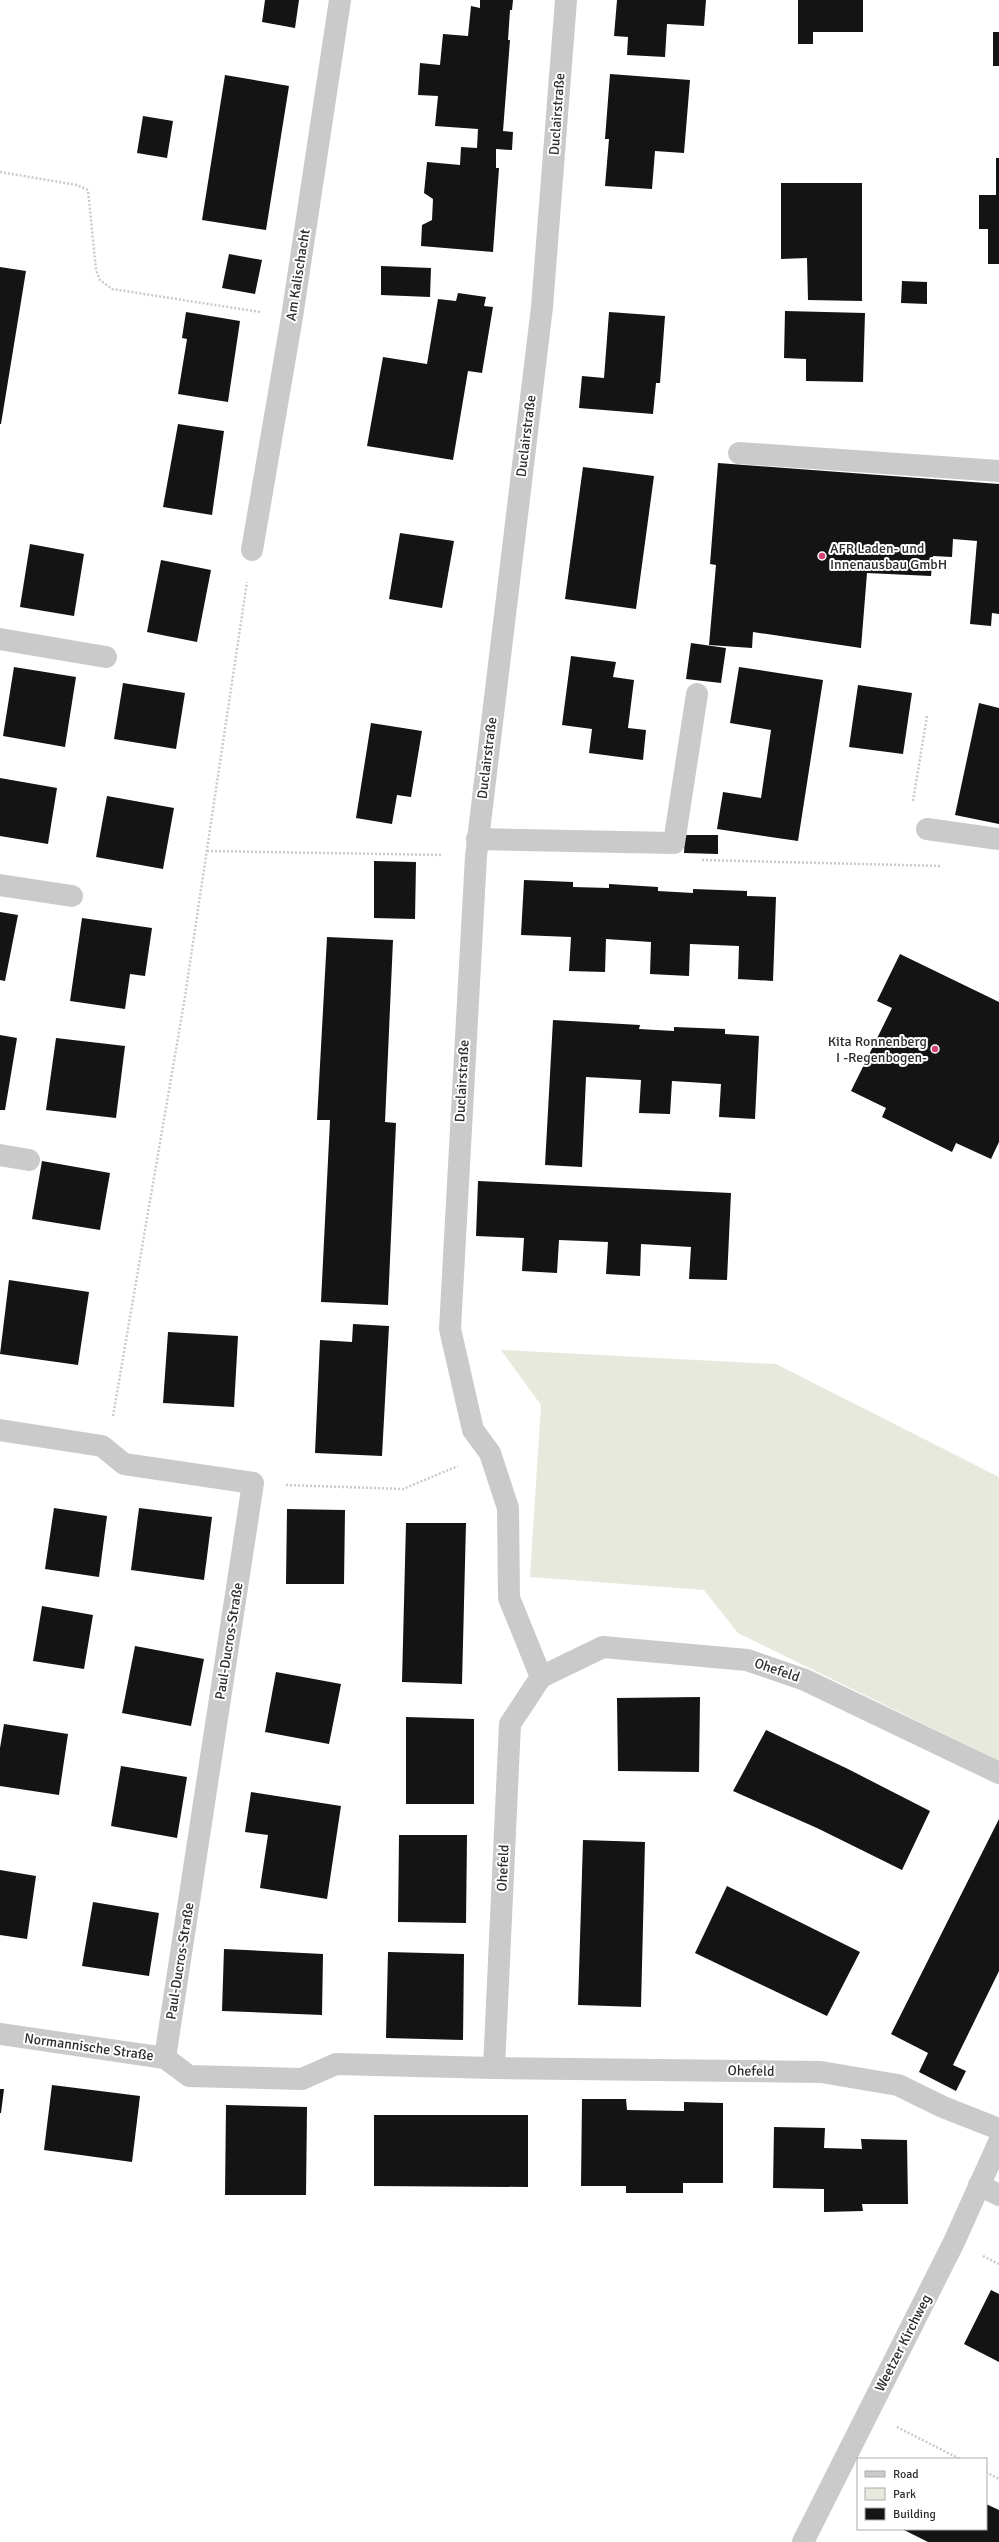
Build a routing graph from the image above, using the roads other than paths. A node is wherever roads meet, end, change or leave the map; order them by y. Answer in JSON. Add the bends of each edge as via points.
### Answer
{"nodes":[{"id":1,"x":340,"y":0,"type":"edge"},
{"id":2,"x":566,"y":0,"type":"edge"},
{"id":3,"x":739,"y":453,"type":"dead end"},
{"id":4,"x":999,"y":471,"type":"edge"},
{"id":5,"x":252,"y":550,"type":"road end"},
{"id":6,"x":0,"y":639,"type":"edge"},
{"id":7,"x":106,"y":657,"type":"dead end"},
{"id":8,"x":697,"y":694,"type":"dead end"},
{"id":9,"x":927,"y":829,"type":"road end"},
{"id":10,"x":999,"y":839,"type":"edge"},
{"id":11,"x":477,"y":847,"type":"junction"},
{"id":12,"x":0,"y":885,"type":"edge"},
{"id":13,"x":72,"y":896,"type":"dead end"},
{"id":14,"x":0,"y":1155,"type":"edge"},
{"id":15,"x":29,"y":1160,"type":"dead end"},
{"id":16,"x":0,"y":1430,"type":"edge"},
{"id":17,"x":540,"y":1677,"type":"junction"},
{"id":18,"x":999,"y":1773,"type":"edge"},
{"id":19,"x":0,"y":2034,"type":"edge"},
{"id":20,"x":165,"y":2058,"type":"junction"},
{"id":21,"x":336,"y":2064,"type":"joint"},
{"id":22,"x":494,"y":2068,"type":"junction"},
{"id":23,"x":999,"y":2129,"type":"edge"},
{"id":24,"x":999,"y":2142,"type":"edge"},
{"id":25,"x":979,"y":2185,"type":"junction"},
{"id":26,"x":999,"y":2195,"type":"edge"},
{"id":27,"x":802,"y":2542,"type":"edge"}],
"edges":[{"from":1,"to":5,"type":"street","name":"Am Kalischacht","via":[[292,317]]},
{"from":2,"to":11,"type":"street","name":"Duclairstraße","via":[[542,307]]},
{"from":3,"to":4,"type":"street"},
{"from":6,"to":7,"type":"street"},
{"from":8,"to":11,"type":"street","via":[[674,843]]},
{"from":9,"to":10,"type":"street"},
{"from":11,"to":17,"type":"street","name":"Duclairstraße","via":[[450,1330],[472,1430],[490,1452],[508,1508],[509,1598]]},
{"from":12,"to":13,"type":"street"},
{"from":14,"to":15,"type":"street"},
{"from":16,"to":20,"type":"street","name":"Paul-Ducros-Straße","via":[[102,1446],[124,1464],[253,1483]]},
{"from":17,"to":18,"type":"street","name":"Ohefeld","via":[[603,1647],[747,1660],[805,1680]]},
{"from":17,"to":22,"type":"street","name":"Ohefeld","via":[[510,1724]]},
{"from":19,"to":20,"type":"street","name":"Normannische Straße"},
{"from":20,"to":21,"type":"street","name":"Normannische Straße","via":[[189,2076],[302,2079]]},
{"from":21,"to":22,"type":"street","name":"Ohefeld"},
{"from":22,"to":23,"type":"street","name":"Ohefeld","via":[[821,2072],[898,2085],[943,2107]]},
{"from":24,"to":25,"type":"street","name":"Weetzer Kirchweg"},
{"from":25,"to":26,"type":"street"},
{"from":25,"to":27,"type":"street","name":"Weetzer Kirchweg","via":[[954,2242]]}]}
